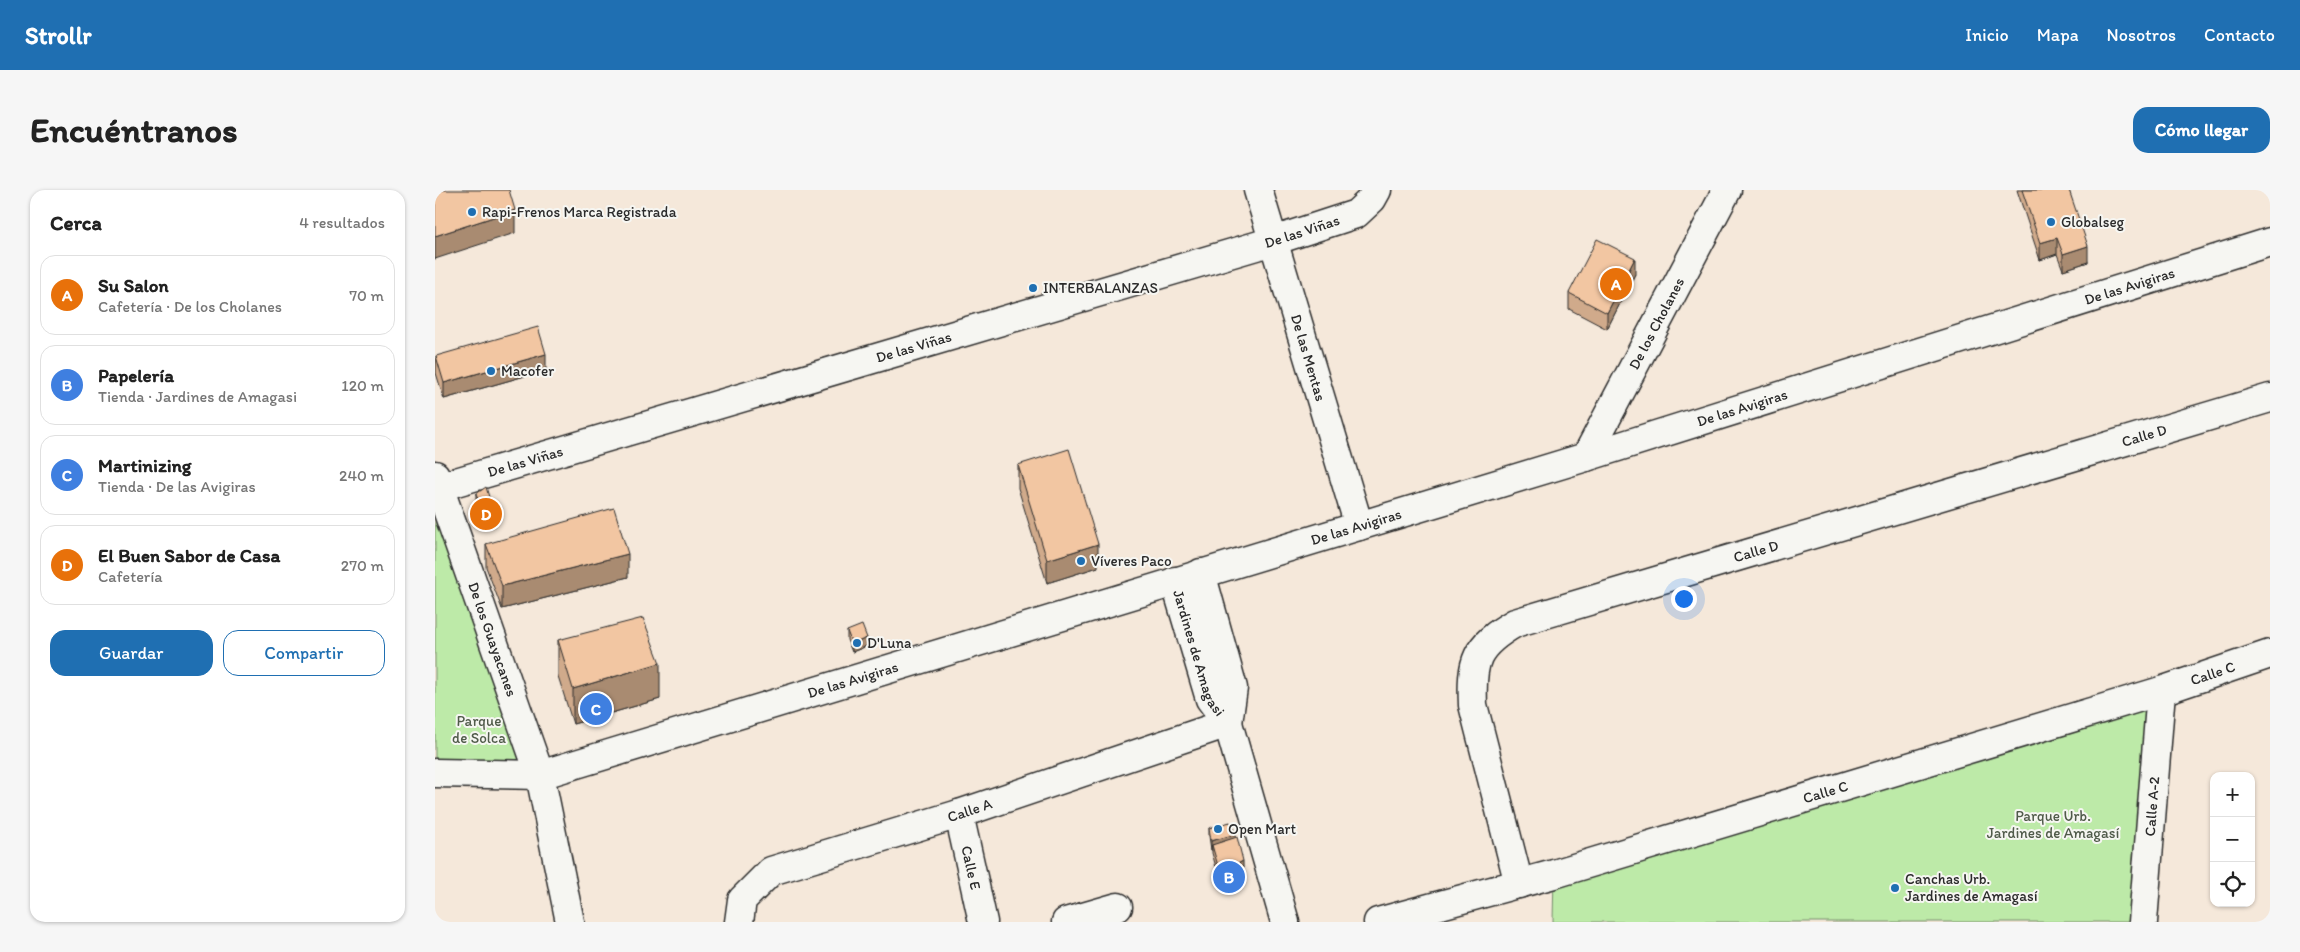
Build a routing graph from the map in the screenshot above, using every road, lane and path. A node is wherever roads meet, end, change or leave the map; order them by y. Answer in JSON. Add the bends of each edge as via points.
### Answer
{"nodes":[{"id":1,"x":1258,"y":190,"type":"edge"},
{"id":2,"x":1377,"y":190,"type":"edge"},
{"id":3,"x":1727,"y":190,"type":"edge"},
{"id":4,"x":1273,"y":241,"type":"junction"},
{"id":5,"x":2270,"y":242,"type":"edge"},
{"id":6,"x":2270,"y":398,"type":"edge"},
{"id":7,"x":1587,"y":457,"type":"junction"},
{"id":8,"x":437,"y":481,"type":"edge"},
{"id":9,"x":1359,"y":526,"type":"junction"},
{"id":10,"x":1201,"y":573,"type":"junction"},
{"id":11,"x":1175,"y":581,"type":"junction"},
{"id":12,"x":2270,"y":654,"type":"edge"},
{"id":13,"x":2161,"y":691,"type":"junction"},
{"id":14,"x":1228,"y":723,"type":"junction"},
{"id":15,"x":435,"y":773,"type":"edge"},
{"id":16,"x":540,"y":775,"type":"junction"},
{"id":17,"x":959,"y":814,"type":"junction"},
{"id":18,"x":1519,"y":884,"type":"junction"},
{"id":19,"x":1118,"y":907,"type":"dead end"},
{"id":20,"x":570,"y":922,"type":"edge"},
{"id":21,"x":739,"y":922,"type":"edge"},
{"id":22,"x":983,"y":922,"type":"edge"},
{"id":23,"x":1066,"y":922,"type":"edge"},
{"id":24,"x":1285,"y":922,"type":"edge"},
{"id":25,"x":1378,"y":922,"type":"edge"},
{"id":26,"x":2143,"y":922,"type":"edge"}],
"edges":[{"from":1,"to":4,"type":"street","name":"De las Mentas"},
{"from":2,"to":4,"type":"street","name":"De las Viñas","via":[[1356,214]]},
{"from":3,"to":7,"type":"street","name":"De los Cholanes"},
{"from":4,"to":8,"type":"street","name":"De las Viñas"},
{"from":4,"to":9,"type":"street","name":"De las Mentas"},
{"from":5,"to":7,"type":"street","name":"De las Avigiras"},
{"from":6,"to":18,"type":"street","name":"Calle D","via":[[1515,623],[1498,633],[1477,657],[1472,675],[1473,705]]},
{"from":7,"to":9,"type":"street","name":"De las Avigiras"},
{"from":8,"to":16,"type":"street","name":"De los Guayacanes"},
{"from":9,"to":10,"type":"street","name":"De las Avigiras"},
{"from":10,"to":11,"type":"street","name":"De las Avigiras"},
{"from":10,"to":14,"type":"street","name":"Jardines de Amagasi","via":[[1233,688]]},
{"from":11,"to":14,"type":"street","name":"Jardines de Amagasi","via":[[1210,699]]},
{"from":11,"to":16,"type":"street","name":"De las Avigiras"},
{"from":12,"to":13,"type":"street","name":"Calle C"},
{"from":13,"to":18,"type":"street","name":"Calle C"},
{"from":13,"to":26,"type":"street","name":"Calle A-2"},
{"from":14,"to":17,"type":"street","name":"Calle A"},
{"from":14,"to":24,"type":"street","name":"Jardines de Amagasi"},
{"from":15,"to":16,"type":"street","name":"De las Avigiras"},
{"from":16,"to":20,"type":"street","name":"De los Guayacanes"},
{"from":17,"to":21,"type":"street","name":"Calle A","via":[[771,871],[741,900]]},
{"from":17,"to":22,"type":"street","name":"Calle E"},
{"from":18,"to":25,"type":"street","name":"Calle C"},
{"from":19,"to":23,"type":"street"}]}
